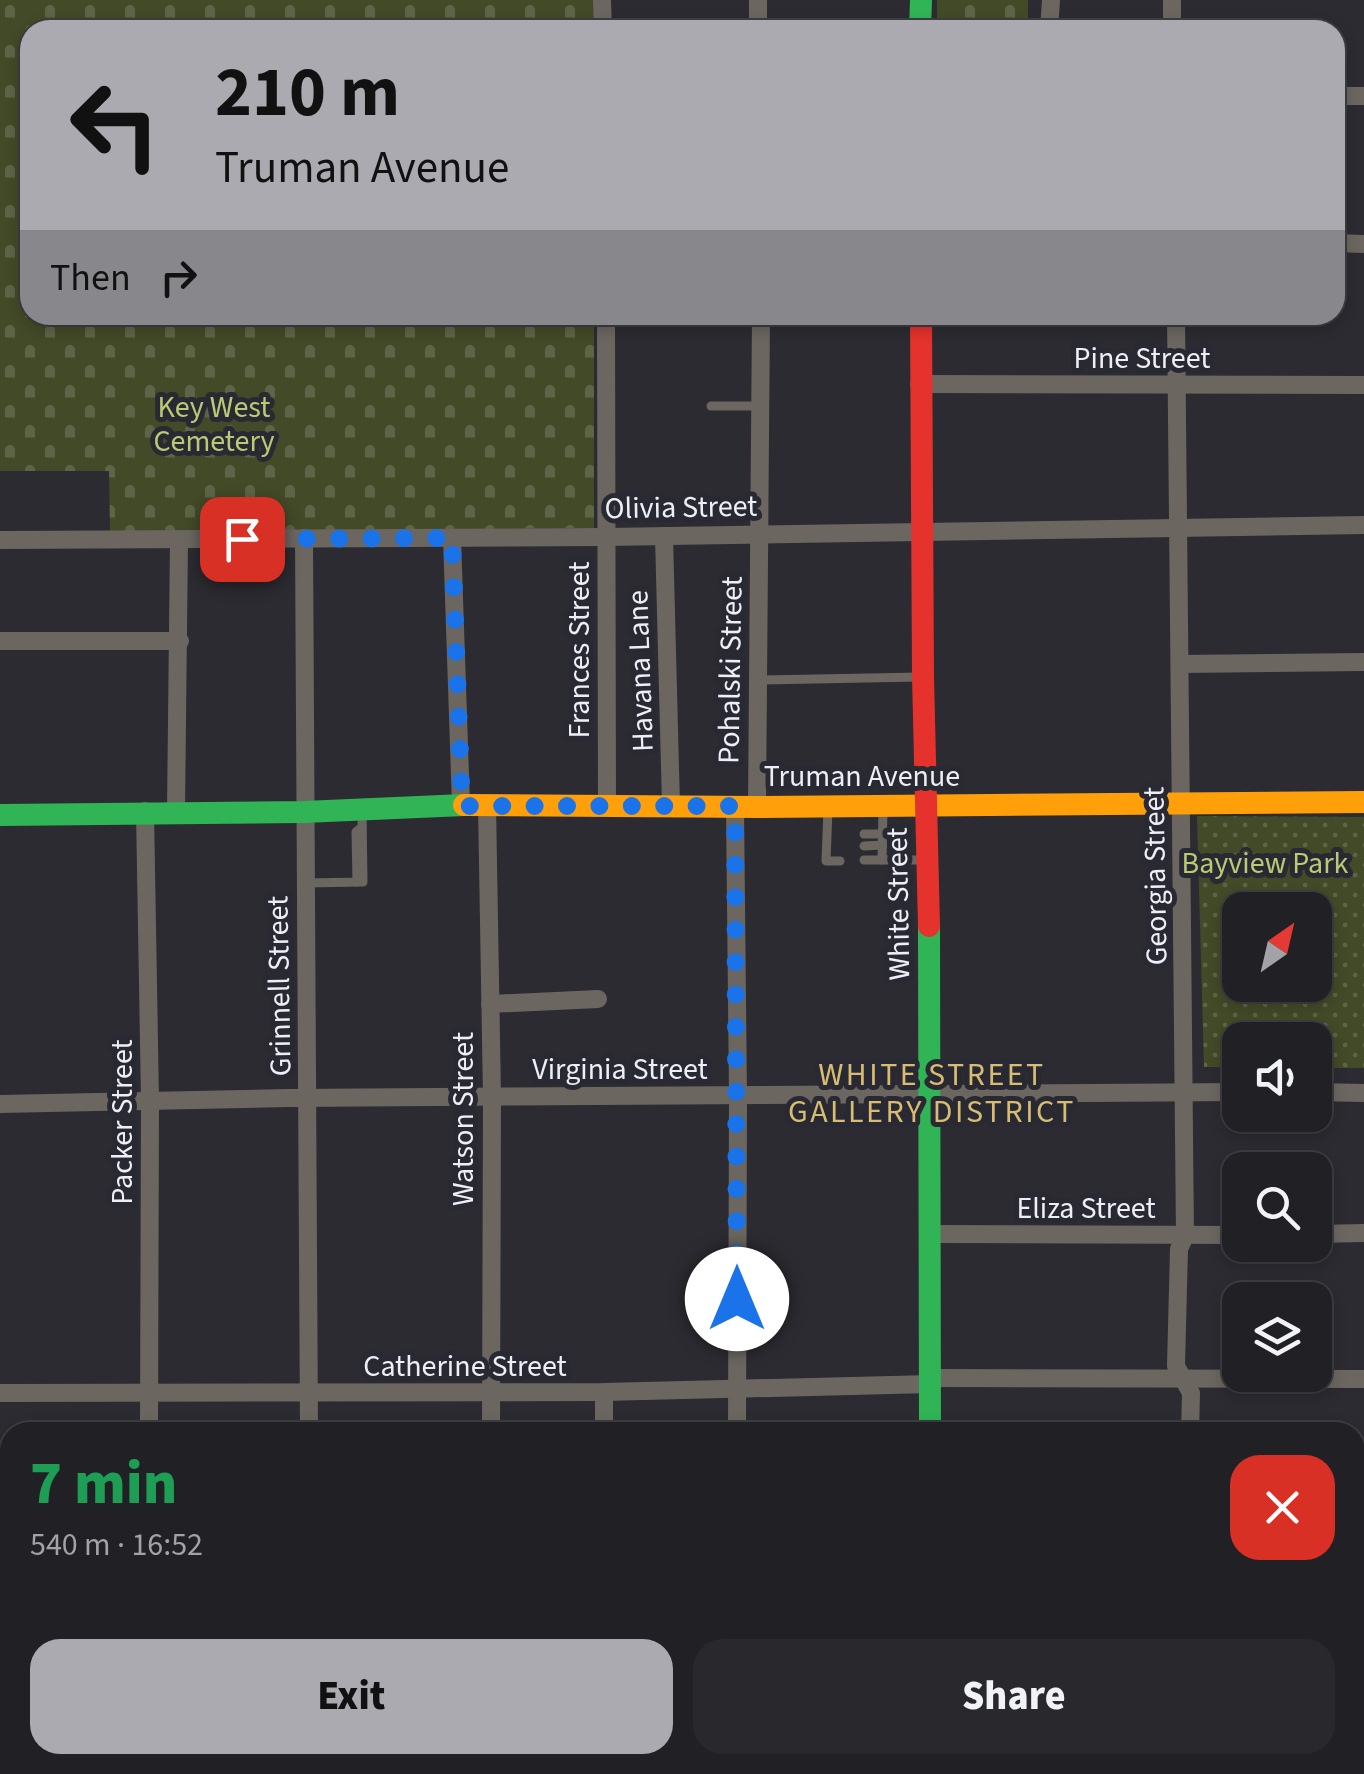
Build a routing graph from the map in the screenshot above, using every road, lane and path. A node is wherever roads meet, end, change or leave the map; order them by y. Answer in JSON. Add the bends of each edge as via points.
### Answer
{"nodes":[{"id":1,"x":606,"y":325,"type":"edge"},
{"id":2,"x":761,"y":325,"type":"edge"},
{"id":3,"x":921,"y":325,"type":"edge"},
{"id":4,"x":1176,"y":325,"type":"edge"},
{"id":5,"x":919,"y":384,"type":"junction"},
{"id":6,"x":1364,"y":385,"type":"edge"},
{"id":7,"x":1176,"y":386,"type":"junction"},
{"id":8,"x":711,"y":406,"type":"dead end"},
{"id":9,"x":760,"y":406,"type":"junction"},
{"id":10,"x":1364,"y":525,"type":"edge"},
{"id":11,"x":1177,"y":529,"type":"junction"},
{"id":12,"x":922,"y":531,"type":"junction"},
{"id":13,"x":759,"y":533,"type":"junction"},
{"id":14,"x":664,"y":536,"type":"junction"},
{"id":15,"x":606,"y":537,"type":"junction"},
{"id":16,"x":304,"y":538,"type":"junction"},
{"id":17,"x":452,"y":538,"type":"junction"},
{"id":18,"x":0,"y":540,"type":"edge"},
{"id":19,"x":180,"y":540,"type":"junction"},
{"id":20,"x":0,"y":641,"type":"edge"},
{"id":21,"x":180,"y":641,"type":"junction"},
{"id":22,"x":1364,"y":662,"type":"edge"},
{"id":23,"x":1180,"y":664,"type":"junction"},
{"id":24,"x":922,"y":676,"type":"junction"},
{"id":25,"x":757,"y":680,"type":"junction"},
{"id":26,"x":1364,"y":802,"type":"edge"},
{"id":27,"x":1182,"y":803,"type":"junction"},
{"id":28,"x":486,"y":804,"type":"junction"},
{"id":29,"x":607,"y":805,"type":"junction"},
{"id":30,"x":462,"y":806,"type":"junction"},
{"id":31,"x":671,"y":806,"type":"junction"},
{"id":32,"x":883,"y":806,"type":"junction"},
{"id":33,"x":928,"y":806,"type":"junction"},
{"id":34,"x":746,"y":807,"type":"junction"},
{"id":35,"x":828,"y":807,"type":"junction"},
{"id":36,"x":145,"y":811,"type":"junction"},
{"id":37,"x":176,"y":812,"type":"junction"},
{"id":38,"x":304,"y":812,"type":"junction"},
{"id":39,"x":0,"y":815,"type":"edge"},
{"id":40,"x":362,"y":818,"type":"junction"},
{"id":41,"x":840,"y":834,"type":"dead end"},
{"id":42,"x":827,"y":835,"type":"junction"},
{"id":43,"x":864,"y":840,"type":"dead end"},
{"id":44,"x":883,"y":840,"type":"junction"},
{"id":45,"x":827,"y":846,"type":"junction"},
{"id":46,"x":840,"y":846,"type":"dead end"},
{"id":47,"x":864,"y":860,"type":"dead end"},
{"id":48,"x":882,"y":860,"type":"junction"},
{"id":49,"x":927,"y":860,"type":"junction"},
{"id":50,"x":840,"y":861,"type":"dead end"},
{"id":51,"x":305,"y":882,"type":"junction"},
{"id":52,"x":598,"y":999,"type":"dead end"},
{"id":53,"x":490,"y":1004,"type":"junction"},
{"id":54,"x":1184,"y":1092,"type":"junction"},
{"id":55,"x":1222,"y":1092,"type":"edge"},
{"id":56,"x":1332,"y":1092,"type":"edge"},
{"id":57,"x":1364,"y":1093,"type":"edge"},
{"id":58,"x":930,"y":1094,"type":"junction"},
{"id":59,"x":738,"y":1096,"type":"junction"},
{"id":60,"x":492,"y":1097,"type":"junction"},
{"id":61,"x":308,"y":1098,"type":"junction"},
{"id":62,"x":150,"y":1100,"type":"junction"},
{"id":63,"x":0,"y":1104,"type":"edge"},
{"id":64,"x":1364,"y":1233,"type":"edge"},
{"id":65,"x":931,"y":1234,"type":"junction"},
{"id":66,"x":1332,"y":1234,"type":"edge"},
{"id":67,"x":1222,"y":1235,"type":"edge"},
{"id":68,"x":1184,"y":1236,"type":"junction"},
{"id":69,"x":1364,"y":1379,"type":"edge"},
{"id":70,"x":1184,"y":1380,"type":"junction"},
{"id":71,"x":931,"y":1381,"type":"junction"},
{"id":72,"x":737,"y":1389,"type":"junction"},
{"id":73,"x":604,"y":1392,"type":"junction"},
{"id":74,"x":148,"y":1393,"type":"junction"},
{"id":75,"x":491,"y":1393,"type":"junction"},
{"id":76,"x":0,"y":1394,"type":"edge"},
{"id":77,"x":309,"y":1394,"type":"junction"},
{"id":78,"x":149,"y":1422,"type":"edge"},
{"id":79,"x":309,"y":1422,"type":"edge"},
{"id":80,"x":491,"y":1422,"type":"edge"},
{"id":81,"x":604,"y":1422,"type":"edge"},
{"id":82,"x":737,"y":1422,"type":"edge"},
{"id":83,"x":930,"y":1422,"type":"edge"},
{"id":84,"x":1190,"y":1422,"type":"edge"}],
"edges":[{"from":1,"to":15,"type":"street","name":"Frances Street"},
{"from":2,"to":9,"type":"street","name":"Pohalski Street"},
{"from":3,"to":5,"type":"main road","name":"White Street"},
{"from":4,"to":7,"type":"street","name":"Georgia Street"},
{"from":5,"to":7,"type":"street","name":"Pine Street"},
{"from":5,"to":12,"type":"main road","name":"White Street"},
{"from":6,"to":7,"type":"street","name":"Pine Street"},
{"from":7,"to":11,"type":"street","name":"Georgia Street"},
{"from":8,"to":9,"type":"lane"},
{"from":9,"to":13,"type":"street","name":"Pohalski Street"},
{"from":10,"to":11,"type":"street","name":"Olivia Street"},
{"from":11,"to":12,"type":"street","name":"Olivia Street"},
{"from":11,"to":23,"type":"street","name":"Georgia Street"},
{"from":12,"to":13,"type":"street","name":"Olivia Street"},
{"from":12,"to":24,"type":"main road","name":"White Street"},
{"from":13,"to":14,"type":"street","name":"Olivia Street"},
{"from":13,"to":25,"type":"street","name":"Pohalski Street"},
{"from":14,"to":15,"type":"street","name":"Olivia Street"},
{"from":14,"to":31,"type":"street","name":"Havana Lane"},
{"from":15,"to":17,"type":"street","name":"Olivia Street"},
{"from":15,"to":29,"type":"street","name":"Frances Street"},
{"from":16,"to":17,"type":"street","name":"Olivia Street"},
{"from":16,"to":19,"type":"street","name":"Olivia Street"},
{"from":16,"to":38,"type":"street","name":"Grinnell Street"},
{"from":17,"to":30,"type":"street"},
{"from":18,"to":19,"type":"street","name":"Olivia Street"},
{"from":19,"to":21,"type":"street"},
{"from":20,"to":21,"type":"street"},
{"from":21,"to":37,"type":"street"},
{"from":22,"to":23,"type":"street"},
{"from":23,"to":27,"type":"street","name":"Georgia Street"},
{"from":24,"to":25,"type":"lane"},
{"from":24,"to":33,"type":"main road","name":"White Street"},
{"from":25,"to":34,"type":"street","name":"Pohalski Street"},
{"from":26,"to":27,"type":"main road","name":"Truman Avenue"},
{"from":27,"to":33,"type":"main road","name":"Truman Avenue"},
{"from":27,"to":54,"type":"street","name":"Georgia Street"},
{"from":28,"to":29,"type":"main road","name":"Truman Avenue"},
{"from":28,"to":30,"type":"main road","name":"Truman Avenue"},
{"from":28,"to":53,"type":"street","name":"Watson Street"},
{"from":29,"to":31,"type":"main road","name":"Truman Avenue"},
{"from":30,"to":40,"type":"main road","name":"Truman Avenue"},
{"from":31,"to":34,"type":"main road","name":"Truman Avenue"},
{"from":32,"to":33,"type":"main road","name":"Truman Avenue"},
{"from":32,"to":35,"type":"main road","name":"Truman Avenue"},
{"from":32,"to":44,"type":"lane"},
{"from":33,"to":49,"type":"main road","name":"White Street"},
{"from":34,"to":35,"type":"main road","name":"Truman Avenue"},
{"from":34,"to":59,"type":"street","name":"Pohalski Street"},
{"from":35,"to":42,"type":"lane"},
{"from":36,"to":37,"type":"main road","name":"Truman Avenue"},
{"from":36,"to":39,"type":"main road","name":"Truman Avenue"},
{"from":36,"to":62,"type":"street","name":"Packer Street"},
{"from":37,"to":38,"type":"main road","name":"Truman Avenue"},
{"from":38,"to":40,"type":"main road","name":"Truman Avenue"},
{"from":38,"to":51,"type":"street","name":"Grinnell Street"},
{"from":40,"to":51,"type":"lane","via":[[363,882]]},
{"from":41,"to":42,"type":"lane"},
{"from":42,"to":45,"type":"lane"},
{"from":43,"to":44,"type":"lane"},
{"from":44,"to":48,"type":"lane"},
{"from":45,"to":46,"type":"lane"},
{"from":45,"to":50,"type":"lane","via":[[826,861]]},
{"from":47,"to":48,"type":"lane"},
{"from":48,"to":49,"type":"lane"},
{"from":49,"to":58,"type":"main road","name":"White Street"},
{"from":51,"to":61,"type":"street","name":"Grinnell Street"},
{"from":52,"to":53,"type":"street"},
{"from":53,"to":60,"type":"street","name":"Watson Street"},
{"from":54,"to":55,"type":"street","name":"Virginia Street"},
{"from":54,"to":58,"type":"street","name":"Virginia Street"},
{"from":54,"to":68,"type":"street","name":"Georgia Street"},
{"from":56,"to":57,"type":"street"},
{"from":58,"to":59,"type":"street","name":"Virginia Street"},
{"from":58,"to":65,"type":"main road","name":"White Street"},
{"from":59,"to":60,"type":"street","name":"Virginia Street"},
{"from":59,"to":72,"type":"street","name":"Pohalski Street"},
{"from":60,"to":61,"type":"street","name":"Virginia Street"},
{"from":60,"to":75,"type":"street","name":"Watson Street"},
{"from":61,"to":62,"type":"street","name":"Virginia Street"},
{"from":61,"to":77,"type":"street","name":"Grinnell Street"},
{"from":62,"to":63,"type":"street","name":"Virginia Street"},
{"from":62,"to":74,"type":"street","name":"Packer Street"},
{"from":64,"to":66,"type":"street"},
{"from":65,"to":68,"type":"street","name":"Eliza Street"},
{"from":65,"to":71,"type":"main road","name":"White Street"},
{"from":67,"to":68,"type":"street","name":"Eliza Street"},
{"from":68,"to":70,"type":"street","name":"Georgia Street","via":[[1176,1366]]},
{"from":69,"to":70,"type":"street","name":"Catherine Street"},
{"from":70,"to":71,"type":"street","name":"Catherine Street"},
{"from":70,"to":84,"type":"street","name":"Georgia Street","via":[[1191,1393]]},
{"from":71,"to":72,"type":"street","name":"Catherine Street"},
{"from":71,"to":83,"type":"main road","name":"White Street"},
{"from":72,"to":73,"type":"street","name":"Catherine Street"},
{"from":72,"to":82,"type":"street","name":"Pohalski Street"},
{"from":73,"to":75,"type":"street","name":"Catherine Street"},
{"from":73,"to":81,"type":"street"},
{"from":74,"to":76,"type":"street","name":"Catherine Street"},
{"from":74,"to":77,"type":"street","name":"Catherine Street"},
{"from":74,"to":78,"type":"street","name":"Packer Street"},
{"from":75,"to":77,"type":"street","name":"Catherine Street"},
{"from":75,"to":80,"type":"street","name":"Watson Street"},
{"from":77,"to":79,"type":"street","name":"Grinnell Street"}]}
